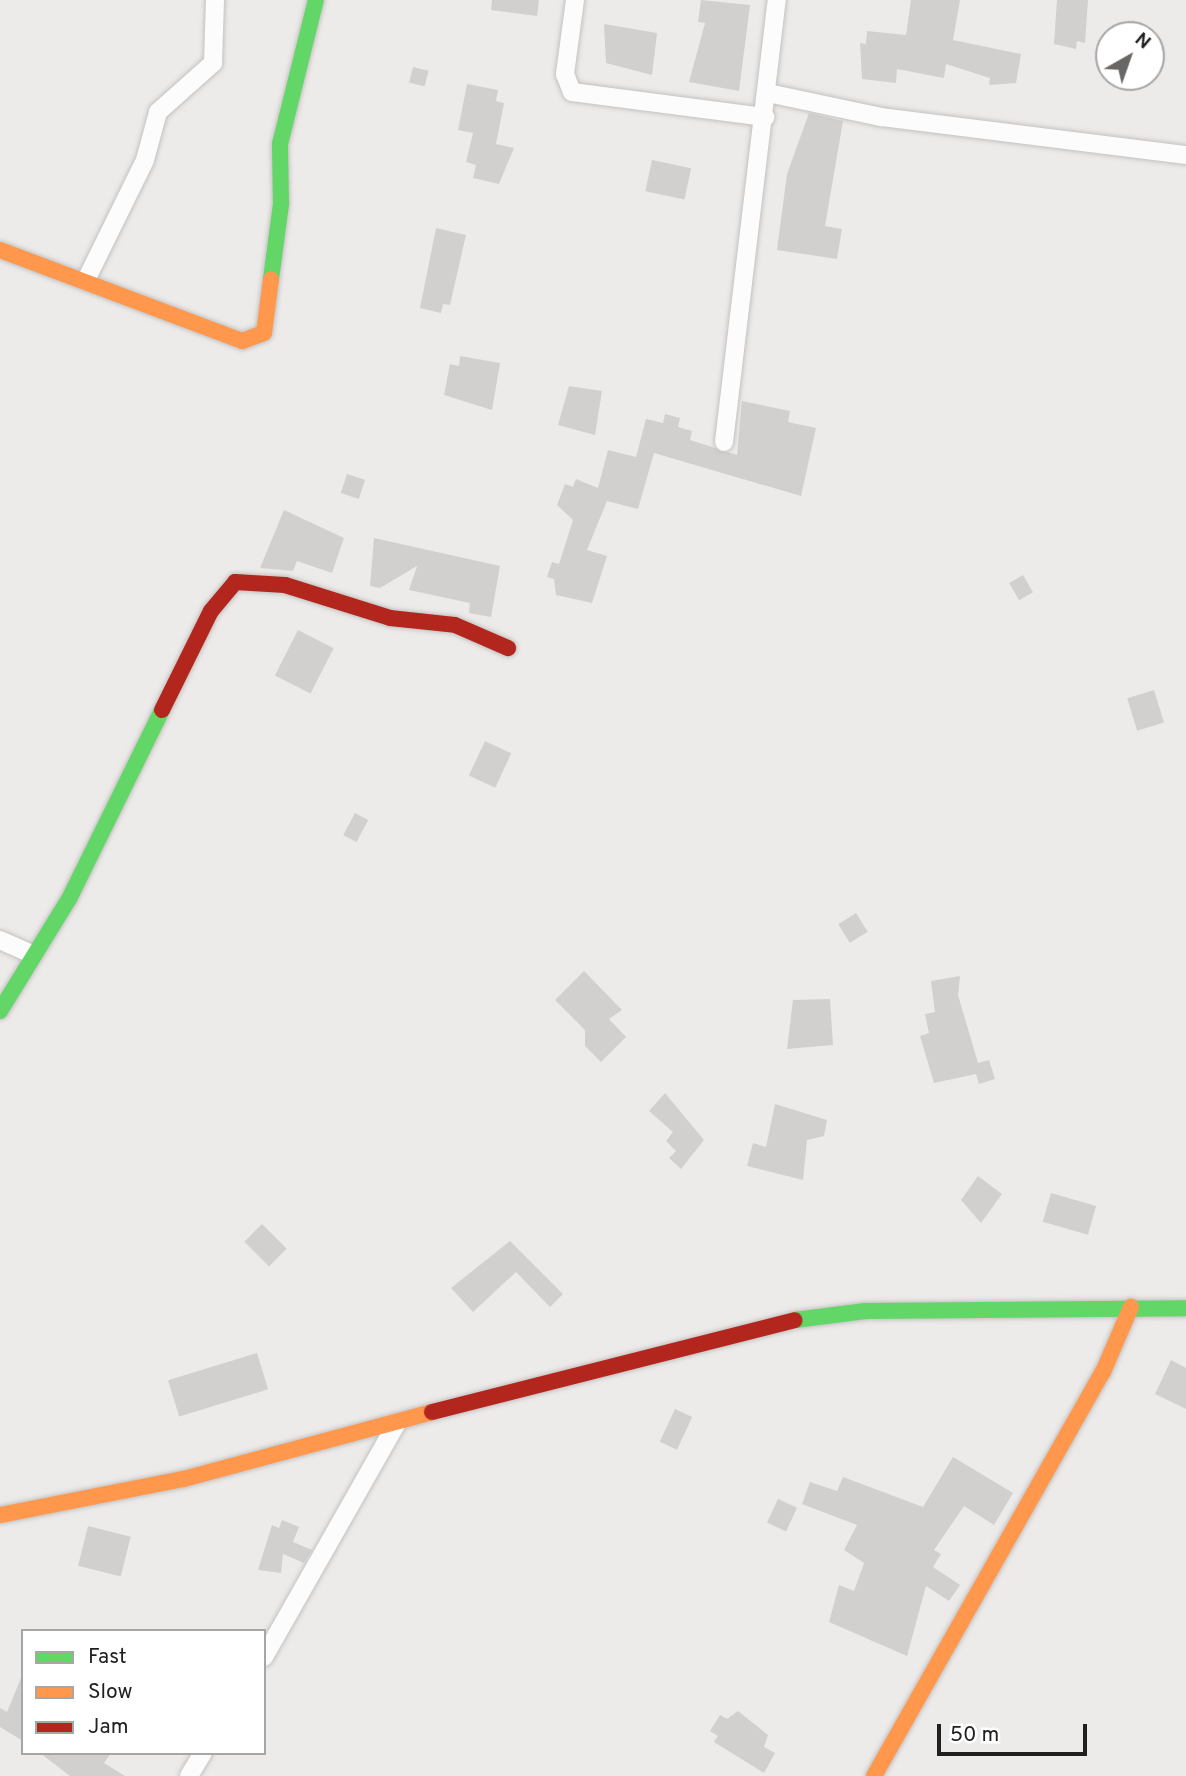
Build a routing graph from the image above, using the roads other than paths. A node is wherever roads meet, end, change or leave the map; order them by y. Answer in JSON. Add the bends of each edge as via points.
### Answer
{"nodes":[{"id":1,"x":215,"y":0,"type":"edge"},
{"id":2,"x":316,"y":0,"type":"edge"},
{"id":3,"x":575,"y":0,"type":"edge"},
{"id":4,"x":777,"y":0,"type":"edge"},
{"id":5,"x":768,"y":93,"type":"junction"},
{"id":6,"x":765,"y":117,"type":"junction"},
{"id":7,"x":1186,"y":155,"type":"edge"},
{"id":8,"x":0,"y":250,"type":"edge"},
{"id":9,"x":87,"y":278,"type":"junction"},
{"id":10,"x":724,"y":442,"type":"dead end"},
{"id":11,"x":508,"y":648,"type":"dead end"},
{"id":12,"x":0,"y":940,"type":"edge"},
{"id":13,"x":32,"y":954,"type":"junction"},
{"id":14,"x":0,"y":1011,"type":"edge"},
{"id":15,"x":1131,"y":1307,"type":"junction"},
{"id":16,"x":1186,"y":1308,"type":"edge"},
{"id":17,"x":397,"y":1423,"type":"junction"},
{"id":18,"x":0,"y":1515,"type":"edge"},
{"id":19,"x":266,"y":1653,"type":"edge"},
{"id":20,"x":202,"y":1755,"type":"edge"},
{"id":21,"x":189,"y":1776,"type":"edge"},
{"id":22,"x":874,"y":1776,"type":"edge"}],
"edges":[{"from":1,"to":9,"type":"street","via":[[213,63],[158,112],[145,160]]},
{"from":2,"to":9,"type":"street","via":[[280,144],[281,204],[264,333],[242,341]]},
{"from":3,"to":6,"type":"street","via":[[565,74],[572,92]]},
{"from":4,"to":5,"type":"street"},
{"from":5,"to":6,"type":"street"},
{"from":5,"to":7,"type":"street","via":[[881,117]]},
{"from":6,"to":10,"type":"street"},
{"from":8,"to":9,"type":"street"},
{"from":11,"to":13,"type":"street","via":[[455,625],[390,618],[285,585],[235,582],[211,611],[70,897]]},
{"from":12,"to":13,"type":"street"},
{"from":13,"to":14,"type":"street"},
{"from":15,"to":16,"type":"street"},
{"from":15,"to":17,"type":"street","via":[[865,1311],[755,1325]]},
{"from":15,"to":22,"type":"street","via":[[1103,1372]]},
{"from":17,"to":18,"type":"street","via":[[184,1479]]},
{"from":17,"to":19,"type":"street"},
{"from":20,"to":21,"type":"street"}]}
